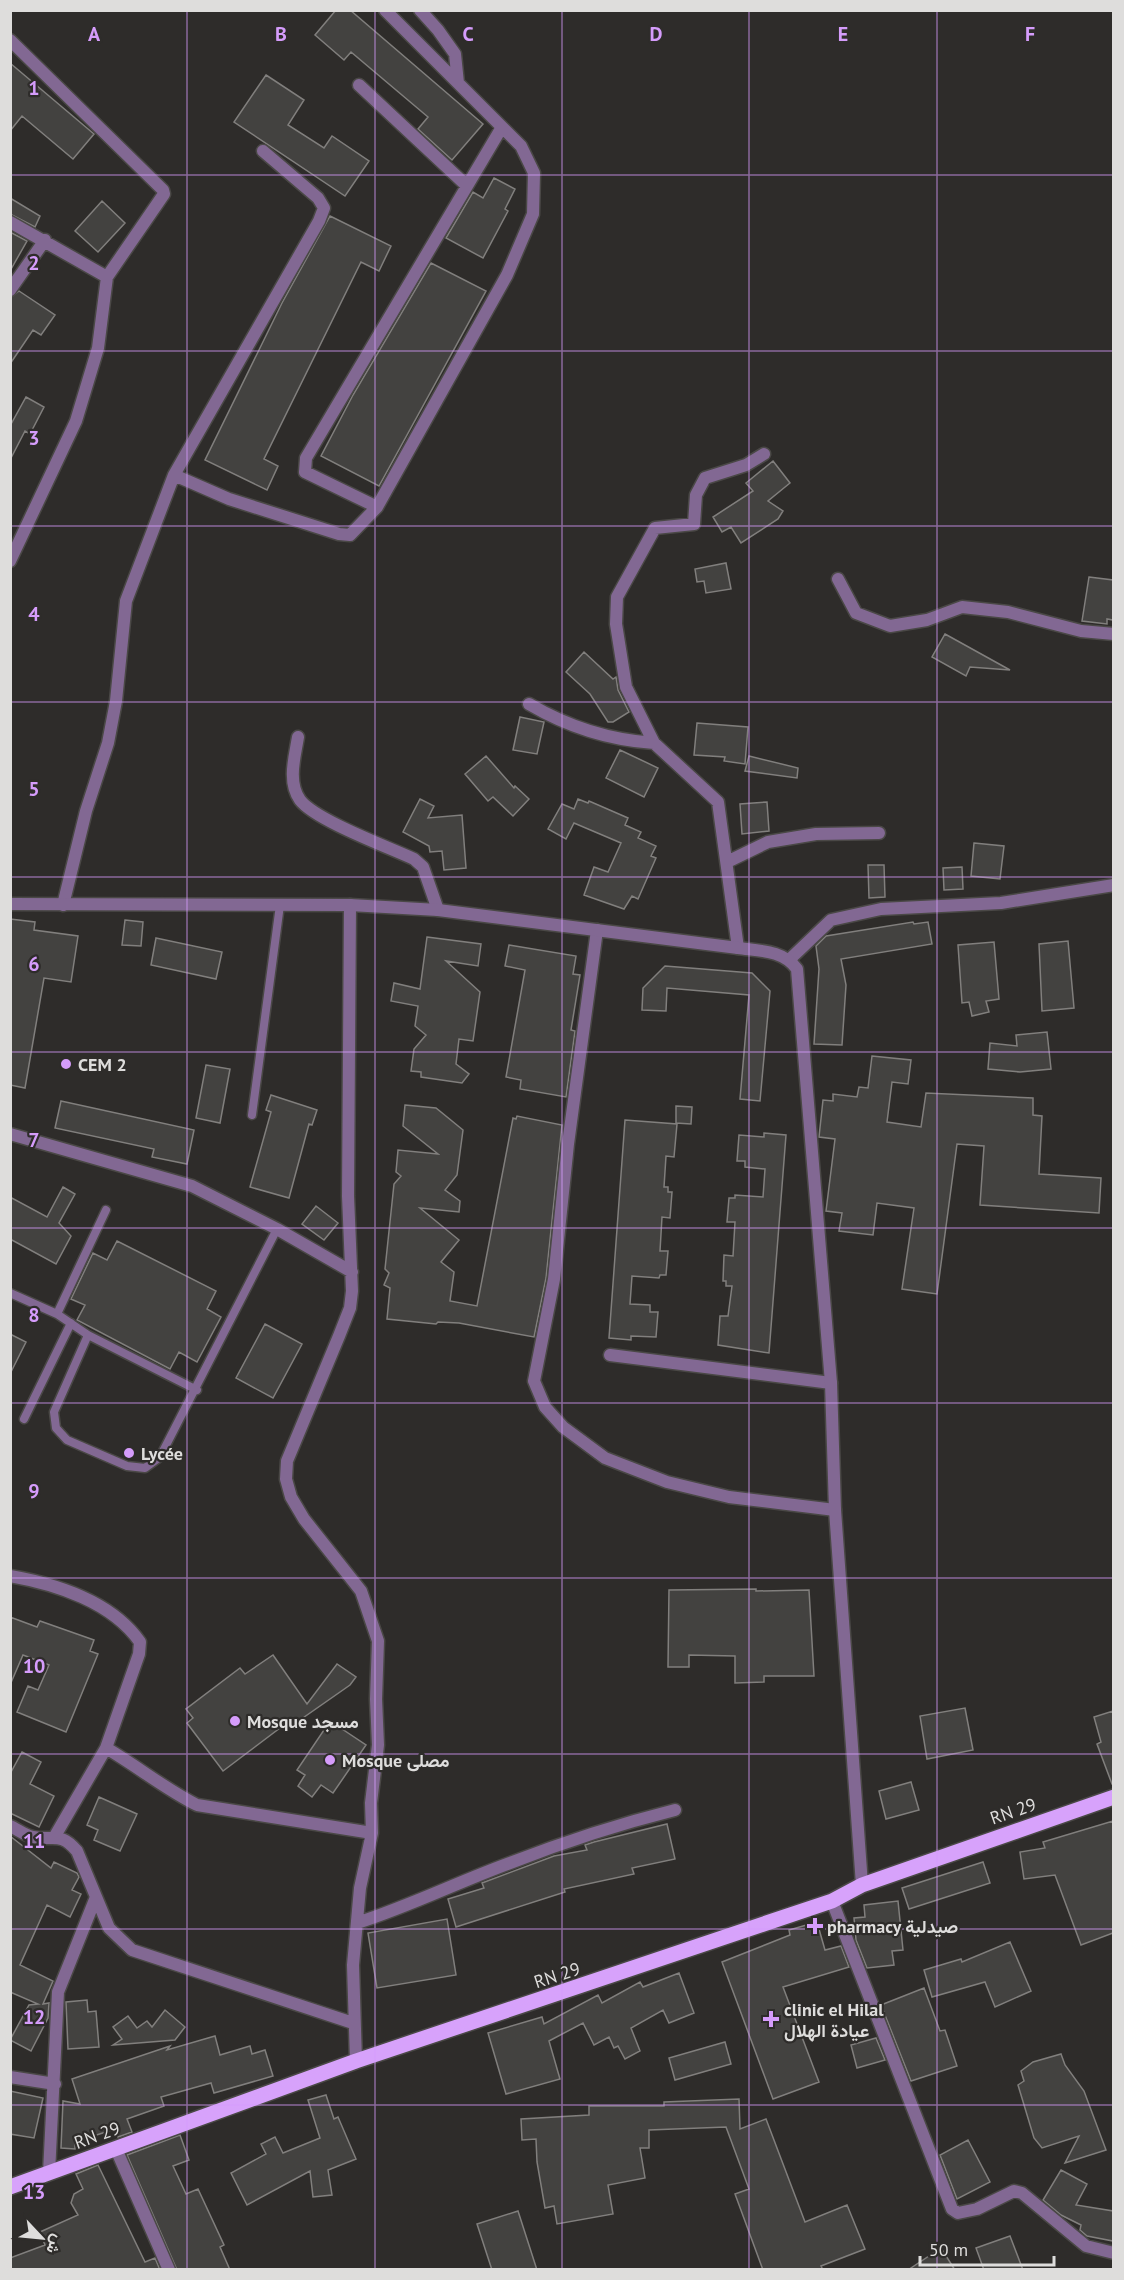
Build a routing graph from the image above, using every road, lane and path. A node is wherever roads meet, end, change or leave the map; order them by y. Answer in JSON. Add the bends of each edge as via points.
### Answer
{"nodes":[{"id":1,"x":385,"y":10,"type":"edge"},
{"id":2,"x":420,"y":10,"type":"edge"},
{"id":3,"x":10,"y":40,"type":"edge"},
{"id":4,"x":458,"y":83,"type":"junction"},
{"id":5,"x":359,"y":85,"type":"dead end"},
{"id":6,"x":502,"y":127,"type":"junction"},
{"id":7,"x":263,"y":151,"type":"dead end"},
{"id":8,"x":466,"y":186,"type":"junction"},
{"id":9,"x":10,"y":222,"type":"edge"},
{"id":10,"x":45,"y":240,"type":"junction"},
{"id":11,"x":107,"y":277,"type":"junction"},
{"id":12,"x":10,"y":290,"type":"edge"},
{"id":13,"x":764,"y":454,"type":"dead end"},
{"id":14,"x":174,"y":475,"type":"junction"},
{"id":15,"x":377,"y":507,"type":"junction"},
{"id":16,"x":10,"y":561,"type":"edge"},
{"id":17,"x":838,"y":579,"type":"dead end"},
{"id":18,"x":1113,"y":634,"type":"edge"},
{"id":19,"x":530,"y":704,"type":"dead end"},
{"id":20,"x":298,"y":737,"type":"dead end"},
{"id":21,"x":654,"y":743,"type":"junction"},
{"id":22,"x":879,"y":833,"type":"dead end"},
{"id":23,"x":726,"y":862,"type":"junction"},
{"id":24,"x":1113,"y":885,"type":"edge"},
{"id":25,"x":10,"y":904,"type":"edge"},
{"id":26,"x":63,"y":905,"type":"junction"},
{"id":27,"x":280,"y":905,"type":"junction"},
{"id":28,"x":351,"y":905,"type":"junction"},
{"id":29,"x":438,"y":910,"type":"junction"},
{"id":30,"x":597,"y":930,"type":"junction"},
{"id":31,"x":738,"y":948,"type":"junction"},
{"id":32,"x":790,"y":959,"type":"junction"},
{"id":33,"x":252,"y":1115,"type":"dead end"},
{"id":34,"x":10,"y":1134,"type":"edge"},
{"id":35,"x":106,"y":1210,"type":"dead end"},
{"id":36,"x":277,"y":1229,"type":"junction"},
{"id":37,"x":352,"y":1272,"type":"junction"},
{"id":38,"x":10,"y":1293,"type":"edge"},
{"id":39,"x":57,"y":1314,"type":"junction"},
{"id":40,"x":70,"y":1323,"type":"junction"},
{"id":41,"x":88,"y":1335,"type":"junction"},
{"id":42,"x":610,"y":1355,"type":"dead end"},
{"id":43,"x":831,"y":1383,"type":"junction"},
{"id":44,"x":197,"y":1390,"type":"junction"},
{"id":45,"x":24,"y":1419,"type":"dead end"},
{"id":46,"x":836,"y":1510,"type":"junction"},
{"id":47,"x":10,"y":1576,"type":"edge"},
{"id":48,"x":106,"y":1748,"type":"junction"},
{"id":49,"x":1113,"y":1797,"type":"edge"},
{"id":50,"x":675,"y":1810,"type":"dead end"},
{"id":51,"x":10,"y":1826,"type":"edge"},
{"id":52,"x":372,"y":1833,"type":"junction"},
{"id":53,"x":55,"y":1836,"type":"junction"},
{"id":54,"x":862,"y":1885,"type":"junction"},
{"id":55,"x":96,"y":1897,"type":"junction"},
{"id":56,"x":832,"y":1901,"type":"junction"},
{"id":57,"x":357,"y":1923,"type":"junction"},
{"id":58,"x":353,"y":2023,"type":"junction"},
{"id":59,"x":356,"y":2061,"type":"junction"},
{"id":60,"x":10,"y":2077,"type":"edge"},
{"id":61,"x":55,"y":2084,"type":"junction"},
{"id":62,"x":116,"y":2149,"type":"junction"},
{"id":63,"x":49,"y":2173,"type":"junction"},
{"id":64,"x":10,"y":2187,"type":"edge"},
{"id":65,"x":1113,"y":2253,"type":"edge"},
{"id":66,"x":169,"y":2270,"type":"edge"}],
"edges":[{"from":1,"to":4,"type":"street"},
{"from":2,"to":4,"type":"street","via":[[455,54]]},
{"from":3,"to":11,"type":"street","via":[[164,190]]},
{"from":4,"to":6,"type":"street"},
{"from":5,"to":8,"type":"street"},
{"from":6,"to":8,"type":"street"},
{"from":6,"to":15,"type":"street","via":[[521,146],[534,173],[533,214],[507,274]]},
{"from":7,"to":14,"type":"street","via":[[324,207]]},
{"from":8,"to":15,"type":"street","via":[[306,458],[304,472]]},
{"from":9,"to":10,"type":"street"},
{"from":10,"to":11,"type":"street"},
{"from":10,"to":12,"type":"street"},
{"from":11,"to":16,"type":"street","via":[[99,348],[76,421]]},
{"from":13,"to":21,"type":"street","via":[[746,465],[705,478],[696,495],[694,524],[654,528],[617,597],[616,624],[626,687]]},
{"from":14,"to":15,"type":"street","via":[[229,500],[339,534],[350,535]]},
{"from":14,"to":26,"type":"street","via":[[126,601],[108,742]]},
{"from":17,"to":18,"type":"street","via":[[856,613],[890,626],[927,620],[962,607],[1008,612],[1081,631]]},
{"from":19,"to":21,"type":"street","via":[[561,722],[625,741]]},
{"from":20,"to":29,"type":"street","via":[[292,776],[299,799],[320,815],[414,859],[423,867]]},
{"from":21,"to":23,"type":"street","via":[[718,802]]},
{"from":22,"to":23,"type":"street","via":[[816,834],[768,842]]},
{"from":23,"to":31,"type":"street"},
{"from":24,"to":32,"type":"street","via":[[1000,903],[882,909],[831,920]]},
{"from":25,"to":26,"type":"street"},
{"from":26,"to":27,"type":"street"},
{"from":27,"to":28,"type":"street"},
{"from":27,"to":33,"type":"lane"},
{"from":28,"to":29,"type":"street"},
{"from":28,"to":37,"type":"street","via":[[348,1196]]},
{"from":29,"to":30,"type":"street"},
{"from":30,"to":31,"type":"street"},
{"from":30,"to":46,"type":"street","via":[[554,1279],[534,1381],[541,1399],[563,1427],[605,1458],[646,1474],[729,1497]]},
{"from":31,"to":32,"type":"street"},
{"from":32,"to":43,"type":"street","via":[[797,969]]},
{"from":34,"to":36,"type":"street","via":[[192,1185]]},
{"from":35,"to":39,"type":"lane"},
{"from":36,"to":37,"type":"street"},
{"from":36,"to":44,"type":"lane"},
{"from":37,"to":52,"type":"street","via":[[350,1308],[287,1461],[286,1479],[304,1519],[361,1591],[378,1641],[378,1745],[371,1803]]},
{"from":38,"to":39,"type":"lane"},
{"from":39,"to":40,"type":"lane"},
{"from":40,"to":41,"type":"lane"},
{"from":40,"to":45,"type":"lane"},
{"from":41,"to":44,"type":"lane"},
{"from":41,"to":44,"type":"lane","via":[[54,1412],[56,1428],[67,1440],[127,1466],[145,1468],[160,1457]]},
{"from":42,"to":43,"type":"street"},
{"from":43,"to":46,"type":"street"},
{"from":46,"to":54,"type":"street"},
{"from":47,"to":48,"type":"street","via":[[56,1587],[95,1605],[121,1621],[140,1642]]},
{"from":48,"to":52,"type":"street","via":[[197,1805]]},
{"from":48,"to":53,"type":"street"},
{"from":49,"to":54,"type":"main road","name":"RN 29","number":"RN 29"},
{"from":50,"to":57,"type":"street","via":[[510,1863],[405,1908]]},
{"from":51,"to":53,"type":"street","via":[[32,1837]]},
{"from":52,"to":57,"type":"street"},
{"from":53,"to":55,"type":"street","via":[[77,1851]]},
{"from":54,"to":56,"type":"main road","name":"RN 29","number":"RN 29"},
{"from":55,"to":58,"type":"street","via":[[110,1928],[132,1950]]},
{"from":55,"to":61,"type":"street","via":[[58,1992]]},
{"from":56,"to":59,"type":"main road","name":"RN 29","number":"RN 29"},
{"from":56,"to":65,"type":"street","via":[[952,2209],[958,2213],[976,2209],[1014,2191],[1022,2193],[1086,2246]]},
{"from":57,"to":58,"type":"street"},
{"from":58,"to":59,"type":"street"},
{"from":59,"to":62,"type":"main road","name":"RN 29","number":"RN 29"},
{"from":60,"to":61,"type":"street"},
{"from":61,"to":63,"type":"street"},
{"from":62,"to":63,"type":"main road","name":"RN 29","number":"RN 29"},
{"from":62,"to":66,"type":"street"},
{"from":63,"to":64,"type":"main road","name":"RN 29","number":"RN 29"}]}
